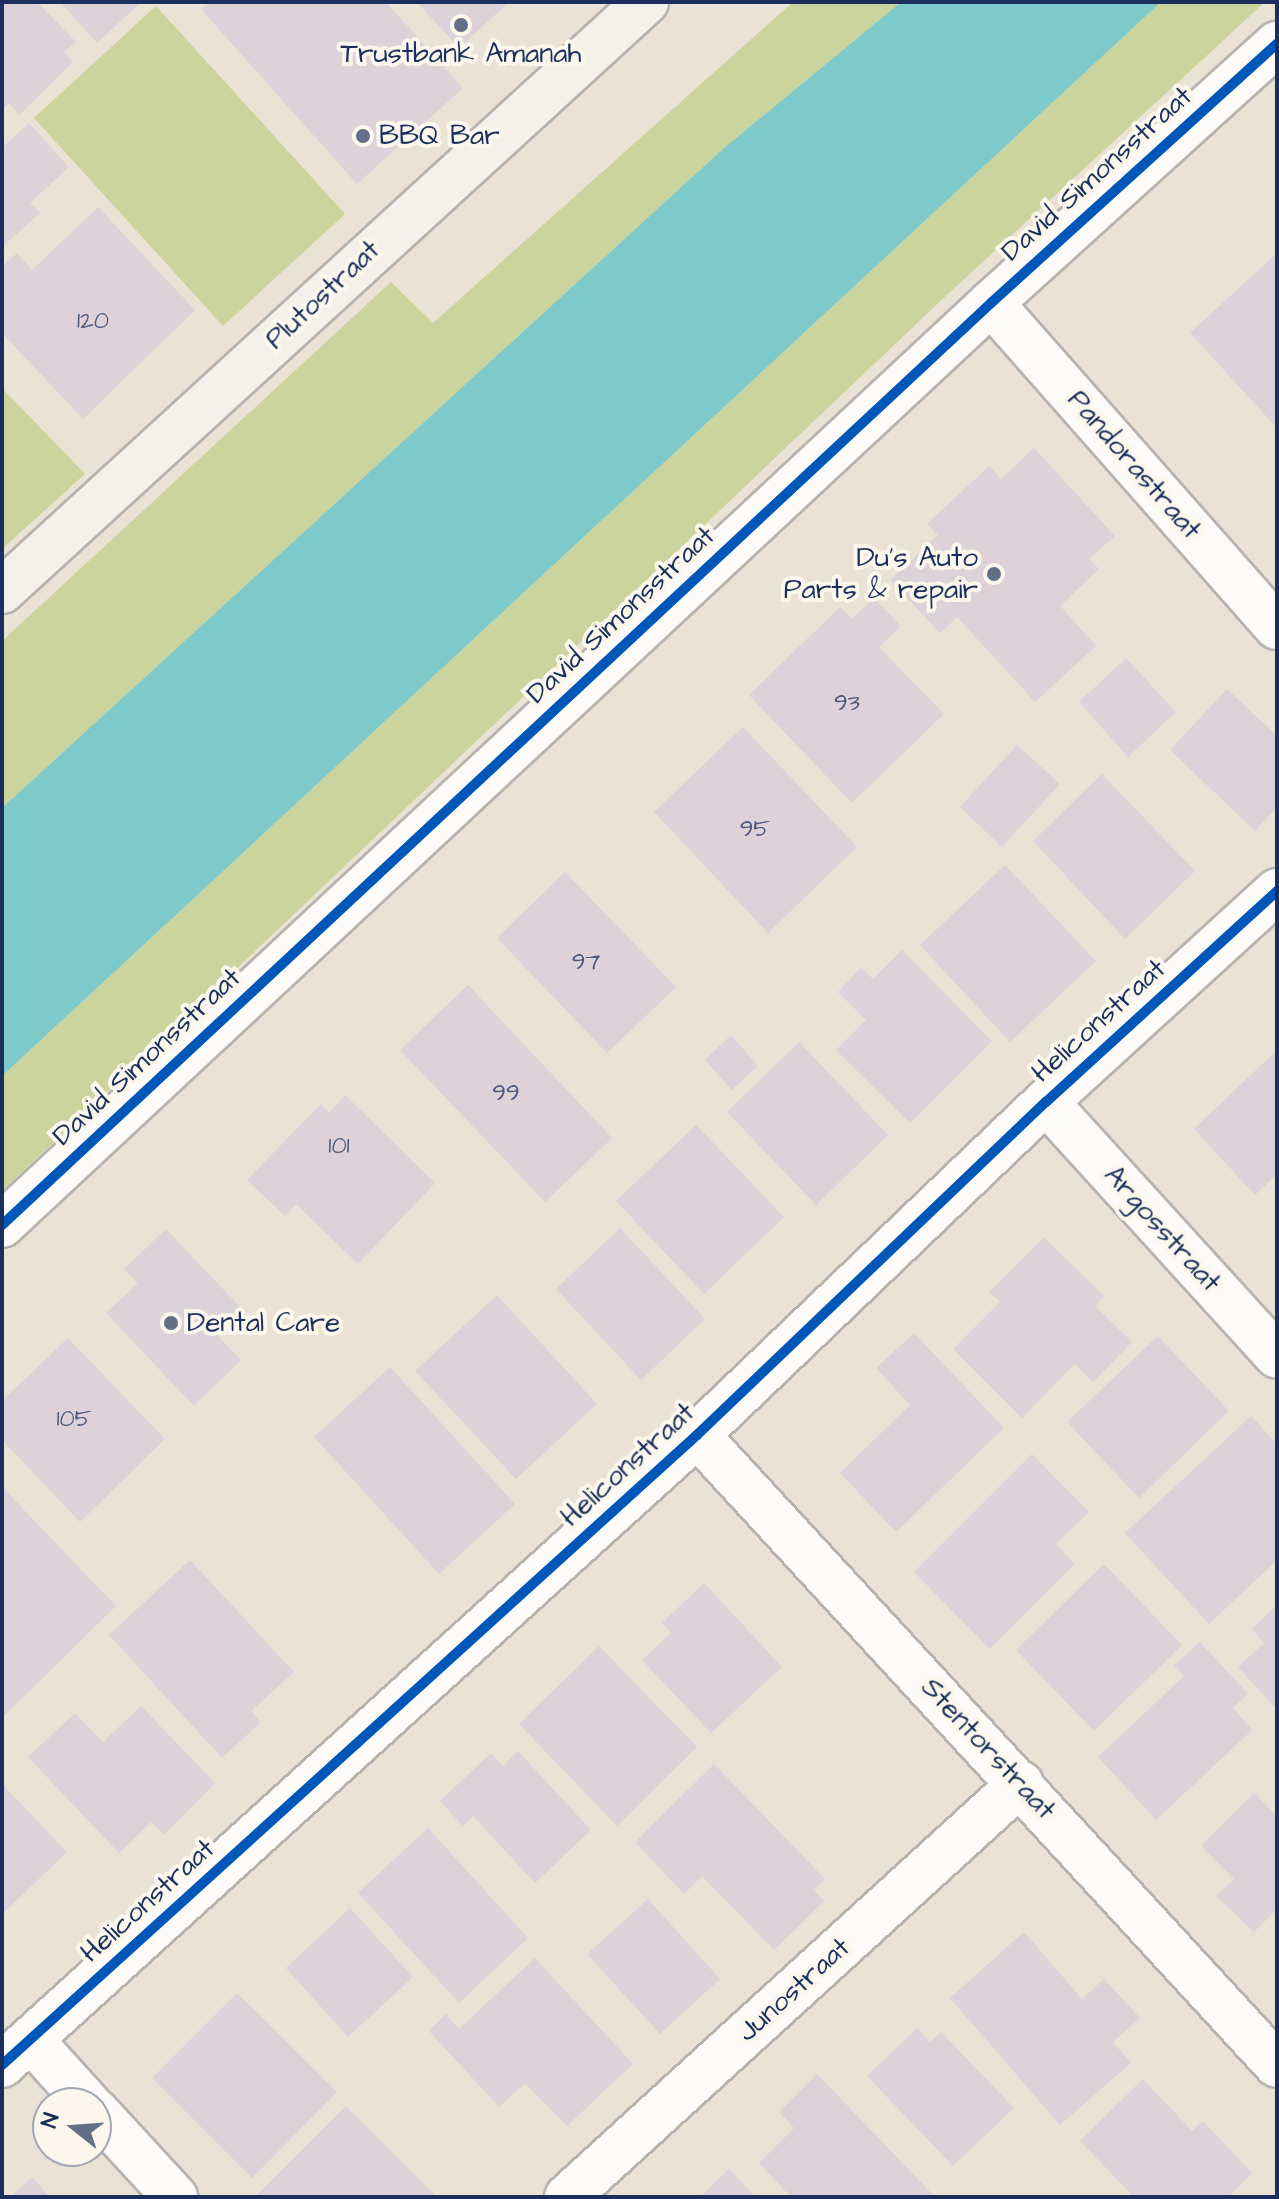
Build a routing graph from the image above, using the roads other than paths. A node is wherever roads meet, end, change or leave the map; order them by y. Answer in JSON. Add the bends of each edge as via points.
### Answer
{"nodes":[{"id":1,"x":646,"y":2,"type":"edge"},
{"id":2,"x":1277,"y":44,"type":"edge"},
{"id":3,"x":991,"y":303,"type":"junction"},
{"id":4,"x":2,"y":591,"type":"edge"},
{"id":5,"x":1277,"y":627,"type":"edge"},
{"id":6,"x":1277,"y":891,"type":"edge"},
{"id":7,"x":1046,"y":1102,"type":"junction"},
{"id":8,"x":2,"y":1225,"type":"edge"},
{"id":9,"x":1277,"y":1356,"type":"edge"},
{"id":10,"x":697,"y":1435,"type":"junction"},
{"id":11,"x":1021,"y":1783,"type":"junction"},
{"id":12,"x":16,"y":2053,"type":"edge"},
{"id":13,"x":1277,"y":2065,"type":"edge"},
{"id":14,"x":65,"y":2087,"type":"edge"},
{"id":15,"x":112,"y":2128,"type":"edge"},
{"id":16,"x":175,"y":2197,"type":"edge"},
{"id":17,"x":567,"y":2197,"type":"edge"}],
"edges":[{"from":1,"to":4,"type":"street","name":"Plutostraat"},
{"from":2,"to":3,"type":"street","name":"David Simonsstraat"},
{"from":3,"to":5,"type":"street","name":"Pandorastraat"},
{"from":3,"to":8,"type":"street","name":"David Simonsstraat"},
{"from":6,"to":7,"type":"street","name":"Heliconstraat"},
{"from":7,"to":9,"type":"street","name":"Argosstraat"},
{"from":7,"to":10,"type":"street","name":"Heliconstraat"},
{"from":10,"to":11,"type":"street","name":"Stentorstraat"},
{"from":10,"to":12,"type":"street","name":"Heliconstraat"},
{"from":11,"to":13,"type":"street","name":"Stentorstraat"},
{"from":11,"to":17,"type":"street","name":"Junostraat"},
{"from":12,"to":14,"type":"street"},
{"from":15,"to":16,"type":"street"}]}
